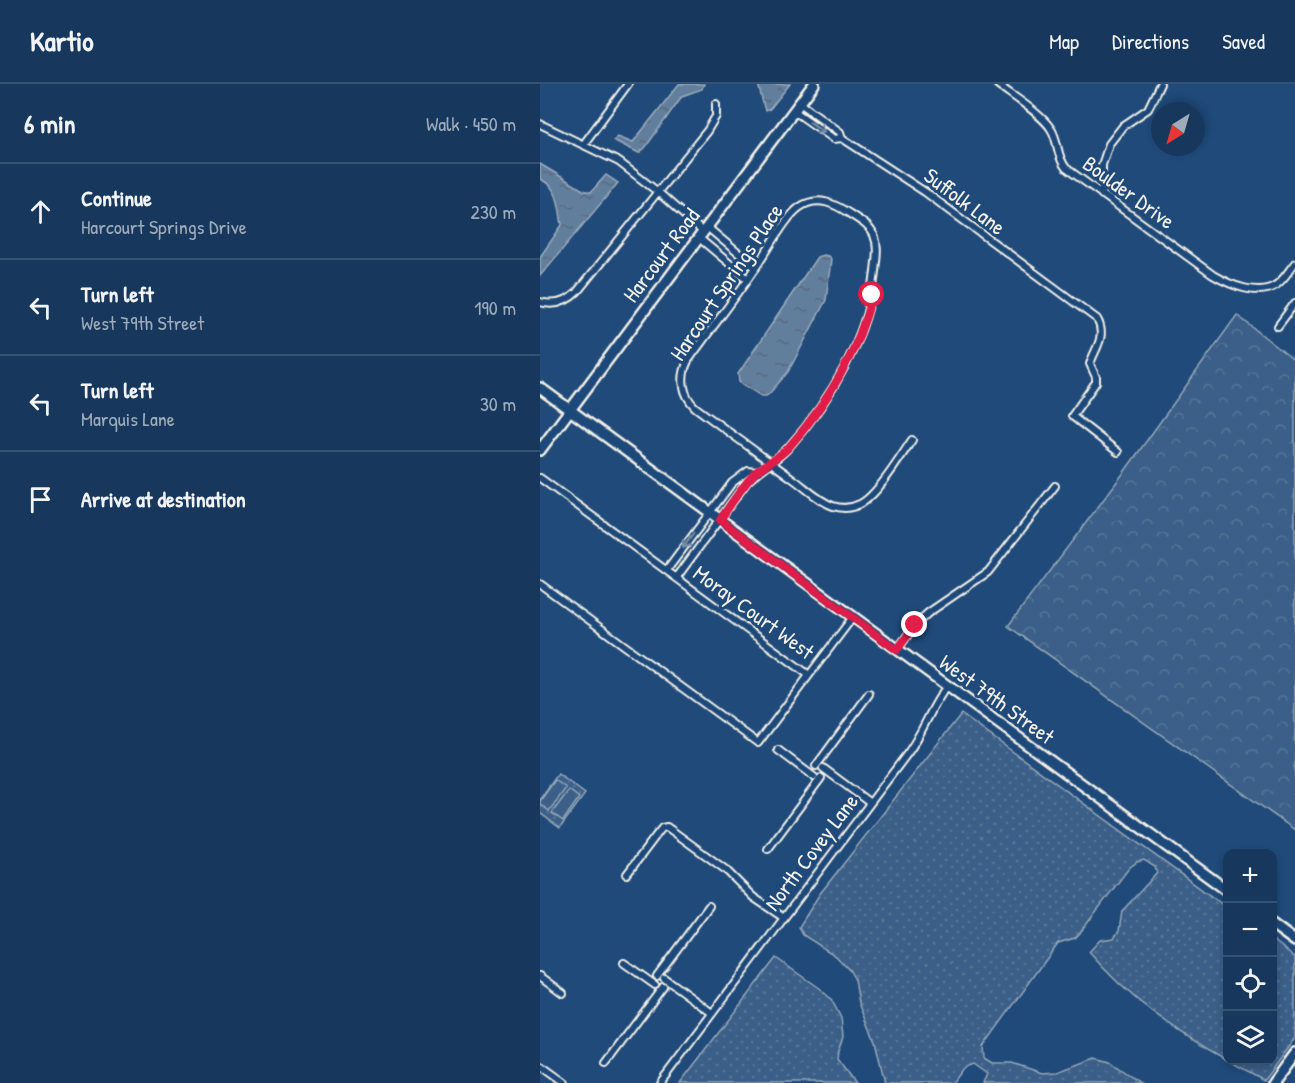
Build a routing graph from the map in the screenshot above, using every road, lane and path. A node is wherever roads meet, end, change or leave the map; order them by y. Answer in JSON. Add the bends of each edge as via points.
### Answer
{"nodes":[{"id":1,"x":628,"y":84,"type":"edge"},
{"id":2,"x":814,"y":84,"type":"edge"},
{"id":3,"x":996,"y":84,"type":"edge"},
{"id":4,"x":1160,"y":84,"type":"edge"},
{"id":5,"x":716,"y":104,"type":"dead end"},
{"id":6,"x":797,"y":107,"type":"junction"},
{"id":7,"x":540,"y":124,"type":"edge"},
{"id":8,"x":583,"y":145,"type":"junction"},
{"id":9,"x":658,"y":192,"type":"junction"},
{"id":10,"x":1102,"y":195,"type":"junction"},
{"id":11,"x":703,"y":232,"type":"junction"},
{"id":12,"x":1295,"y":263,"type":"edge"},
{"id":13,"x":756,"y":268,"type":"junction"},
{"id":14,"x":748,"y":279,"type":"junction"},
{"id":15,"x":540,"y":302,"type":"edge"},
{"id":16,"x":1295,"y":303,"type":"edge"},
{"id":17,"x":1278,"y":326,"type":"dead end"},
{"id":18,"x":540,"y":388,"type":"edge"},
{"id":19,"x":570,"y":410,"type":"junction"},
{"id":20,"x":912,"y":440,"type":"dead end"},
{"id":21,"x":540,"y":450,"type":"edge"},
{"id":22,"x":1118,"y":452,"type":"dead end"},
{"id":23,"x":769,"y":462,"type":"junction"},
{"id":24,"x":757,"y":471,"type":"junction"},
{"id":25,"x":540,"y":478,"type":"edge"},
{"id":26,"x":1055,"y":486,"type":"dead end"},
{"id":27,"x":710,"y":512,"type":"junction"},
{"id":28,"x":720,"y":520,"type":"junction"},
{"id":29,"x":667,"y":570,"type":"junction"},
{"id":30,"x":677,"y":577,"type":"junction"},
{"id":31,"x":540,"y":584,"type":"edge"},
{"id":32,"x":853,"y":617,"type":"junction"},
{"id":33,"x":897,"y":650,"type":"junction"},
{"id":34,"x":809,"y":675,"type":"junction"},
{"id":35,"x":947,"y":686,"type":"junction"},
{"id":36,"x":869,"y":694,"type":"dead end"},
{"id":37,"x":778,"y":750,"type":"dead end"},
{"id":38,"x":820,"y":767,"type":"junction"},
{"id":39,"x":818,"y":777,"type":"junction"},
{"id":40,"x":870,"y":803,"type":"junction"},
{"id":41,"x":768,"y":849,"type":"dead end"},
{"id":42,"x":627,"y":874,"type":"dead end"},
{"id":43,"x":1223,"y":888,"type":"edge"},
{"id":44,"x":709,"y":906,"type":"dead end"},
{"id":45,"x":784,"y":918,"type":"junction"},
{"id":46,"x":1277,"y":928,"type":"edge"},
{"id":47,"x":1295,"y":941,"type":"edge"},
{"id":48,"x":624,"y":963,"type":"dead end"},
{"id":49,"x":540,"y":976,"type":"edge"},
{"id":50,"x":657,"y":976,"type":"junction"},
{"id":51,"x":664,"y":978,"type":"junction"},
{"id":52,"x":655,"y":985,"type":"junction"},
{"id":53,"x":663,"y":987,"type":"junction"},
{"id":54,"x":563,"y":993,"type":"dead end"},
{"id":55,"x":712,"y":1014,"type":"junction"},
{"id":56,"x":1295,"y":1053,"type":"edge"},
{"id":57,"x":606,"y":1063,"type":"dead end"},
{"id":58,"x":540,"y":1065,"type":"edge"},
{"id":59,"x":565,"y":1083,"type":"edge"},
{"id":60,"x":660,"y":1083,"type":"edge"},
{"id":61,"x":1273,"y":1083,"type":"edge"}],
"edges":[{"from":1,"to":8,"type":"street"},
{"from":2,"to":6,"type":"main road","name":"Harcourt Road"},
{"from":3,"to":10,"type":"street","name":"Boulder Drive","via":[[1045,122],[1053,132],[1064,165]]},
{"from":4,"to":10,"type":"street","via":[[1148,109],[1123,126],[1109,144],[1101,165]]},
{"from":5,"to":9,"type":"street","via":[[717,113],[710,128]]},
{"from":6,"to":11,"type":"main road","name":"Harcourt Road"},
{"from":6,"to":22,"type":"street","name":"Suffolk Lane","via":[[834,139],[842,138],[925,192],[1097,319],[1102,335],[1090,364],[1096,382],[1072,416]]},
{"from":7,"to":8,"type":"street"},
{"from":8,"to":9,"type":"street","via":[[619,162]]},
{"from":9,"to":11,"type":"street"},
{"from":9,"to":15,"type":"street","via":[[575,294],[560,303]]},
{"from":10,"to":12,"type":"street","name":"Boulder Drive","via":[[1220,279],[1248,288],[1270,288]]},
{"from":11,"to":13,"type":"street"},
{"from":11,"to":14,"type":"street"},
{"from":11,"to":19,"type":"main road","name":"Harcourt Road"},
{"from":13,"to":14,"type":"street","name":"Harcourt Springs Place"},
{"from":13,"to":23,"type":"street","name":"Harcourt Springs Place","via":[[797,209],[815,201],[840,207],[866,225],[876,242],[874,284],[860,335],[833,386],[790,446]]},
{"from":14,"to":23,"type":"street","name":"Harcourt Springs Place","via":[[688,361],[683,385],[695,407]]},
{"from":16,"to":17,"type":"street"},
{"from":18,"to":19,"type":"main road","name":"West 79th Street"},
{"from":19,"to":21,"type":"main road","name":"Harcourt Road"},
{"from":19,"to":27,"type":"main road","name":"West 79th Street"},
{"from":20,"to":23,"type":"street","via":[[869,498],[846,508],[825,503]]},
{"from":23,"to":24,"type":"street"},
{"from":24,"to":27,"type":"street","via":[[739,476]]},
{"from":24,"to":28,"type":"street"},
{"from":25,"to":29,"type":"street","name":"Moray Court West"},
{"from":26,"to":33,"type":"street","via":[[988,573],[924,615]]},
{"from":27,"to":28,"type":"main road","name":"West 79th Street"},
{"from":27,"to":29,"type":"street","one_way":true},
{"from":28,"to":30,"type":"street"},
{"from":28,"to":32,"type":"main road","name":"West 79th Street"},
{"from":29,"to":30,"type":"street","name":"Moray Court West"},
{"from":30,"to":34,"type":"street","name":"Moray Court West"},
{"from":31,"to":34,"type":"street","via":[[758,743]]},
{"from":32,"to":33,"type":"main road","name":"West 79th Street"},
{"from":32,"to":34,"type":"street"},
{"from":33,"to":35,"type":"main road","name":"West 79th Street"},
{"from":35,"to":40,"type":"street","name":"North Covey Lane","via":[[911,749]]},
{"from":35,"to":43,"type":"main road","name":"West 79th Street"},
{"from":36,"to":38,"type":"street"},
{"from":37,"to":39,"type":"street"},
{"from":38,"to":39,"type":"street","via":[[824,773]]},
{"from":38,"to":39,"type":"street","via":[[812,771]]},
{"from":38,"to":40,"type":"street"},
{"from":39,"to":41,"type":"street"},
{"from":40,"to":45,"type":"street","name":"North Covey Lane"},
{"from":42,"to":45,"type":"street","via":[[662,828],[671,828]]},
{"from":44,"to":50,"type":"street"},
{"from":45,"to":55,"type":"street","name":"North Covey Lane"},
{"from":46,"to":47,"type":"main road"},
{"from":48,"to":52,"type":"street"},
{"from":49,"to":54,"type":"street"},
{"from":50,"to":51,"type":"street"},
{"from":50,"to":52,"type":"street"},
{"from":51,"to":53,"type":"street"},
{"from":51,"to":55,"type":"street"},
{"from":52,"to":53,"type":"street"},
{"from":53,"to":57,"type":"street"},
{"from":55,"to":60,"type":"street","name":"North Covey Lane"},
{"from":56,"to":61,"type":"main road"},
{"from":58,"to":59,"type":"street"}]}
